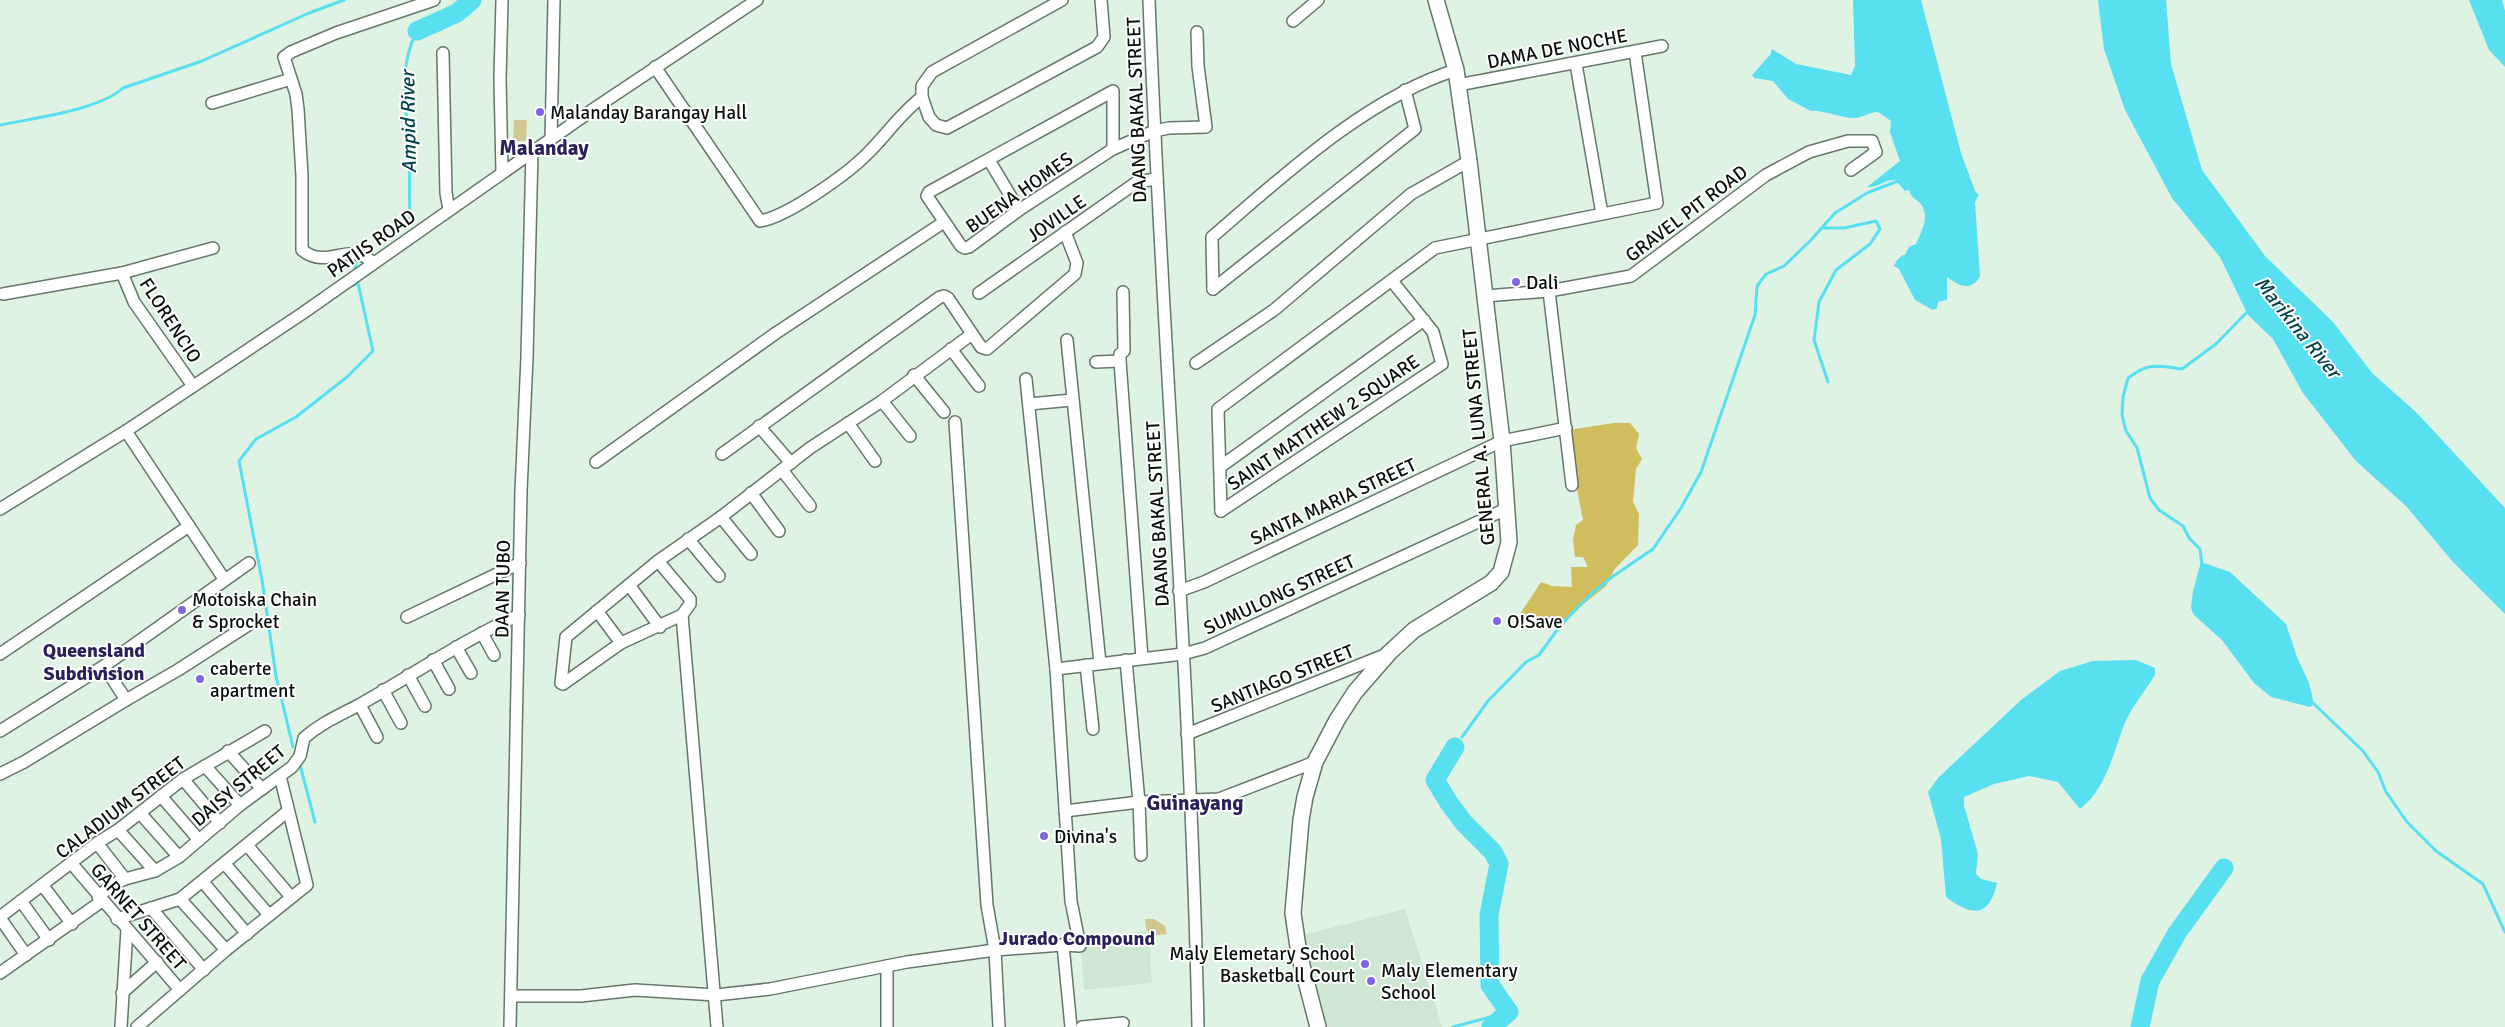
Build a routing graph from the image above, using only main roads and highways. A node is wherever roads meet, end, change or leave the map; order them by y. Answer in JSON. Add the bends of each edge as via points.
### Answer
{"nodes":[{"id":1,"x":1436,"y":0,"type":"edge"},
{"id":2,"x":1318,"y":1027,"type":"edge"}],
"edges":[{"from":1,"to":2,"type":"main road","name":"GENERAL A. LUNA STREET","via":[[1457,77],[1470,161],[1502,441],[1509,542],[1501,572],[1492,583],[1414,630],[1355,692],[1336,720],[1315,762],[1305,797],[1293,913],[1299,954]]}]}
